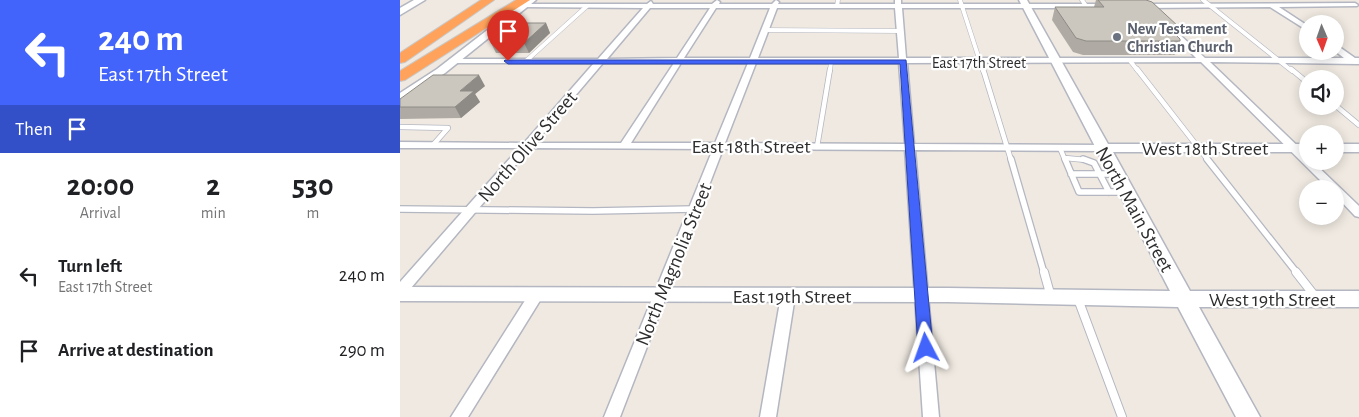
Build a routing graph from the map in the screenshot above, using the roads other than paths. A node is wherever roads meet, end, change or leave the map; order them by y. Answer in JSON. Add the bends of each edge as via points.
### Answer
{"nodes":[{"id":1,"x":421,"y":0,"type":"edge"},
{"id":2,"x":469,"y":0,"type":"edge"},
{"id":3,"x":488,"y":0,"type":"edge"},
{"id":4,"x":1203,"y":0,"type":"edge"},
{"id":5,"x":1264,"y":0,"type":"edge"},
{"id":6,"x":527,"y":2,"type":"edge"},
{"id":7,"x":652,"y":3,"type":"edge"},
{"id":8,"x":716,"y":3,"type":"edge"},
{"id":9,"x":776,"y":3,"type":"edge"},
{"id":10,"x":838,"y":3,"type":"edge"},
{"id":11,"x":899,"y":3,"type":"edge"},
{"id":12,"x":961,"y":3,"type":"edge"},
{"id":13,"x":1025,"y":3,"type":"edge"},
{"id":14,"x":1084,"y":3,"type":"edge"},
{"id":15,"x":1145,"y":3,"type":"edge"},
{"id":16,"x":587,"y":6,"type":"junction"},
{"id":17,"x":1122,"y":6,"type":"edge"},
{"id":18,"x":1131,"y":6,"type":"edge"},
{"id":19,"x":1210,"y":6,"type":"junction"},
{"id":20,"x":1272,"y":6,"type":"junction"},
{"id":21,"x":1355,"y":6,"type":"dead end"},
{"id":22,"x":403,"y":9,"type":"edge"},
{"id":23,"x":1299,"y":23,"type":"edge"},
{"id":24,"x":765,"y":30,"type":"junction"},
{"id":25,"x":901,"y":31,"type":"junction"},
{"id":26,"x":405,"y":40,"type":"dead end"},
{"id":27,"x":1344,"y":53,"type":"edge"},
{"id":28,"x":400,"y":59,"type":"edge"},
{"id":29,"x":453,"y":61,"type":"junction"},
{"id":30,"x":526,"y":61,"type":"junction"},
{"id":31,"x":601,"y":61,"type":"junction"},
{"id":32,"x":679,"y":61,"type":"junction"},
{"id":33,"x":753,"y":62,"type":"junction"},
{"id":34,"x":831,"y":62,"type":"junction"},
{"id":35,"x":903,"y":62,"type":"junction"},
{"id":36,"x":981,"y":62,"type":"junction"},
{"id":37,"x":1055,"y":62,"type":"junction"},
{"id":38,"x":1131,"y":62,"type":"junction"},
{"id":39,"x":1205,"y":62,"type":"junction"},
{"id":40,"x":1280,"y":62,"type":"junction"},
{"id":41,"x":1358,"y":62,"type":"edge"},
{"id":42,"x":400,"y":77,"type":"edge"},
{"id":43,"x":1299,"y":77,"type":"edge"},
{"id":44,"x":400,"y":98,"type":"edge"},
{"id":45,"x":1344,"y":112,"type":"edge"},
{"id":46,"x":1359,"y":125,"type":"edge"},
{"id":47,"x":400,"y":127,"type":"edge"},
{"id":48,"x":408,"y":127,"type":"junction"},
{"id":49,"x":400,"y":133,"type":"edge"},
{"id":50,"x":400,"y":145,"type":"edge"},
{"id":51,"x":433,"y":145,"type":"junction"},
{"id":52,"x":527,"y":145,"type":"junction"},
{"id":53,"x":624,"y":146,"type":"junction"},
{"id":54,"x":719,"y":146,"type":"junction"},
{"id":55,"x":817,"y":147,"type":"junction"},
{"id":56,"x":910,"y":147,"type":"junction"},
{"id":57,"x":1299,"y":147,"type":"edge"},
{"id":58,"x":1008,"y":148,"type":"junction"},
{"id":59,"x":1060,"y":148,"type":"junction"},
{"id":60,"x":1102,"y":148,"type":"junction"},
{"id":61,"x":1200,"y":148,"type":"junction"},
{"id":62,"x":1299,"y":148,"type":"edge"},
{"id":63,"x":1344,"y":148,"type":"edge"},
{"id":64,"x":1359,"y":148,"type":"edge"},
{"id":65,"x":1065,"y":158,"type":"junction"},
{"id":66,"x":1319,"y":170,"type":"edge"},
{"id":67,"x":1072,"y":174,"type":"junction"},
{"id":68,"x":1108,"y":174,"type":"junction"},
{"id":69,"x":1327,"y":180,"type":"edge"},
{"id":70,"x":1109,"y":192,"type":"junction"},
{"id":71,"x":1126,"y":192,"type":"junction"},
{"id":72,"x":1344,"y":198,"type":"edge"},
{"id":73,"x":400,"y":209,"type":"edge"},
{"id":74,"x":472,"y":209,"type":"junction"},
{"id":75,"x":694,"y":209,"type":"junction"},
{"id":76,"x":1359,"y":213,"type":"edge"},
{"id":77,"x":400,"y":293,"type":"edge"},
{"id":78,"x":536,"y":295,"type":"junction"},
{"id":79,"x":660,"y":295,"type":"junction"},
{"id":80,"x":922,"y":295,"type":"junction"},
{"id":81,"x":788,"y":296,"type":"junction"},
{"id":82,"x":1051,"y":297,"type":"junction"},
{"id":83,"x":1078,"y":297,"type":"junction"},
{"id":84,"x":1184,"y":299,"type":"junction"},
{"id":85,"x":1317,"y":299,"type":"junction"},
{"id":86,"x":1359,"y":299,"type":"edge"},
{"id":87,"x":460,"y":417,"type":"edge"},
{"id":88,"x":612,"y":417,"type":"edge"},
{"id":89,"x":768,"y":417,"type":"edge"},
{"id":90,"x":931,"y":417,"type":"edge"},
{"id":91,"x":1122,"y":417,"type":"edge"},
{"id":92,"x":1248,"y":417,"type":"edge"}],
"edges":[{"from":1,"to":22,"type":"main road"},
{"from":2,"to":26,"type":"highway"},
{"from":3,"to":28,"type":"highway"},
{"from":4,"to":19,"type":"lane"},
{"from":5,"to":20,"type":"street"},
{"from":6,"to":16,"type":"street"},
{"from":6,"to":29,"type":"main road"},
{"from":6,"to":42,"type":"highway"},
{"from":7,"to":8,"type":"street"},
{"from":7,"to":16,"type":"street"},
{"from":7,"to":31,"type":"street","name":"North Olive Street"},
{"from":8,"to":9,"type":"street"},
{"from":8,"to":32,"type":"street"},
{"from":9,"to":10,"type":"street"},
{"from":9,"to":24,"type":"street","name":"North Magnolia Street"},
{"from":10,"to":11,"type":"street"},
{"from":11,"to":12,"type":"street"},
{"from":11,"to":25,"type":"street"},
{"from":12,"to":13,"type":"street"},
{"from":12,"to":36,"type":"lane"},
{"from":13,"to":14,"type":"street"},
{"from":13,"to":37,"type":"main road","name":"North Main Street"},
{"from":14,"to":17,"type":"street"},
{"from":15,"to":18,"type":"street"},
{"from":15,"to":19,"type":"street"},
{"from":15,"to":39,"type":"street"},
{"from":16,"to":30,"type":"lane"},
{"from":19,"to":20,"type":"street"},
{"from":19,"to":40,"type":"lane"},
{"from":20,"to":21,"type":"street"},
{"from":20,"to":23,"type":"street"},
{"from":24,"to":25,"type":"lane"},
{"from":24,"to":33,"type":"street","name":"North Magnolia Street"},
{"from":25,"to":35,"type":"street"},
{"from":27,"to":41,"type":"street"},
{"from":29,"to":30,"type":"street","name":"East 17th Street"},
{"from":29,"to":44,"type":"main road"},
{"from":30,"to":31,"type":"street","name":"East 17th Street"},
{"from":31,"to":32,"type":"street","name":"East 17th Street"},
{"from":31,"to":52,"type":"street","name":"North Olive Street"},
{"from":32,"to":33,"type":"street","name":"East 17th Street"},
{"from":32,"to":53,"type":"street"},
{"from":33,"to":34,"type":"street","name":"East 17th Street"},
{"from":33,"to":54,"type":"street","name":"North Magnolia Street"},
{"from":34,"to":35,"type":"street","name":"East 17th Street"},
{"from":34,"to":55,"type":"lane"},
{"from":35,"to":36,"type":"street","name":"East 17th Street"},
{"from":35,"to":56,"type":"street"},
{"from":36,"to":37,"type":"street","name":"East 17th Street"},
{"from":36,"to":58,"type":"lane"},
{"from":37,"to":38,"type":"street","name":"East 17th Street"},
{"from":37,"to":60,"type":"main road","name":"North Main Street"},
{"from":38,"to":39,"type":"street","name":"East 17th Street"},
{"from":38,"to":61,"type":"lane"},
{"from":39,"to":40,"type":"street","name":"East 17th Street"},
{"from":39,"to":57,"type":"street"},
{"from":40,"to":41,"type":"street","name":"East 17th Street"},
{"from":40,"to":43,"type":"lane"},
{"from":45,"to":46,"type":"lane"},
{"from":47,"to":48,"type":"lane"},
{"from":48,"to":49,"type":"lane"},
{"from":48,"to":51,"type":"lane","via":[[448,128]]},
{"from":50,"to":51,"type":"street","name":"East 18th Street"},
{"from":51,"to":52,"type":"street","name":"East 18th Street"},
{"from":52,"to":53,"type":"street","name":"East 18th Street"},
{"from":52,"to":74,"type":"street","name":"North Olive Street"},
{"from":53,"to":54,"type":"street","name":"East 18th Street"},
{"from":54,"to":55,"type":"street","name":"East 18th Street"},
{"from":54,"to":75,"type":"street","name":"North Magnolia Street"},
{"from":55,"to":56,"type":"street","name":"East 18th Street"},
{"from":56,"to":58,"type":"street","name":"East 18th Street"},
{"from":56,"to":80,"type":"street"},
{"from":58,"to":59,"type":"street","name":"East 18th Street"},
{"from":58,"to":82,"type":"lane"},
{"from":59,"to":60,"type":"street","name":"East 18th Street"},
{"from":59,"to":65,"type":"lane"},
{"from":60,"to":61,"type":"main road","name":"West 18th Street"},
{"from":60,"to":68,"type":"main road","name":"North Main Street"},
{"from":61,"to":62,"type":"main road","name":"West 18th Street"},
{"from":61,"to":85,"type":"lane"},
{"from":63,"to":64,"type":"main road"},
{"from":65,"to":67,"type":"lane"},
{"from":65,"to":68,"type":"lane","via":[[1082,158]]},
{"from":66,"to":69,"type":"street"},
{"from":67,"to":68,"type":"lane"},
{"from":67,"to":70,"type":"lane","via":[[1079,192]]},
{"from":68,"to":70,"type":"lane"},
{"from":68,"to":71,"type":"main road","name":"North Main Street"},
{"from":70,"to":71,"type":"lane"},
{"from":71,"to":84,"type":"main road","name":"North Main Street"},
{"from":72,"to":76,"type":"street"},
{"from":73,"to":74,"type":"lane"},
{"from":74,"to":75,"type":"lane"},
{"from":74,"to":77,"type":"street","name":"North Olive Street"},
{"from":75,"to":79,"type":"street","name":"North Magnolia Street"},
{"from":77,"to":78,"type":"main road","name":"East 19th Street"},
{"from":78,"to":79,"type":"main road","name":"East 19th Street"},
{"from":78,"to":87,"type":"street"},
{"from":79,"to":81,"type":"main road","name":"East 19th Street"},
{"from":79,"to":88,"type":"street","name":"North Magnolia Street"},
{"from":80,"to":81,"type":"main road","name":"East 19th Street"},
{"from":80,"to":82,"type":"main road","name":"East 19th Street"},
{"from":80,"to":90,"type":"street"},
{"from":81,"to":89,"type":"street"},
{"from":82,"to":83,"type":"main road","name":"East 19th Street"},
{"from":83,"to":84,"type":"main road","name":"East 19th Street"},
{"from":83,"to":91,"type":"lane"},
{"from":84,"to":85,"type":"main road","name":"West 19th Street"},
{"from":84,"to":92,"type":"main road","name":"North Main Street"},
{"from":85,"to":86,"type":"main road","name":"West 19th Street"}]}
